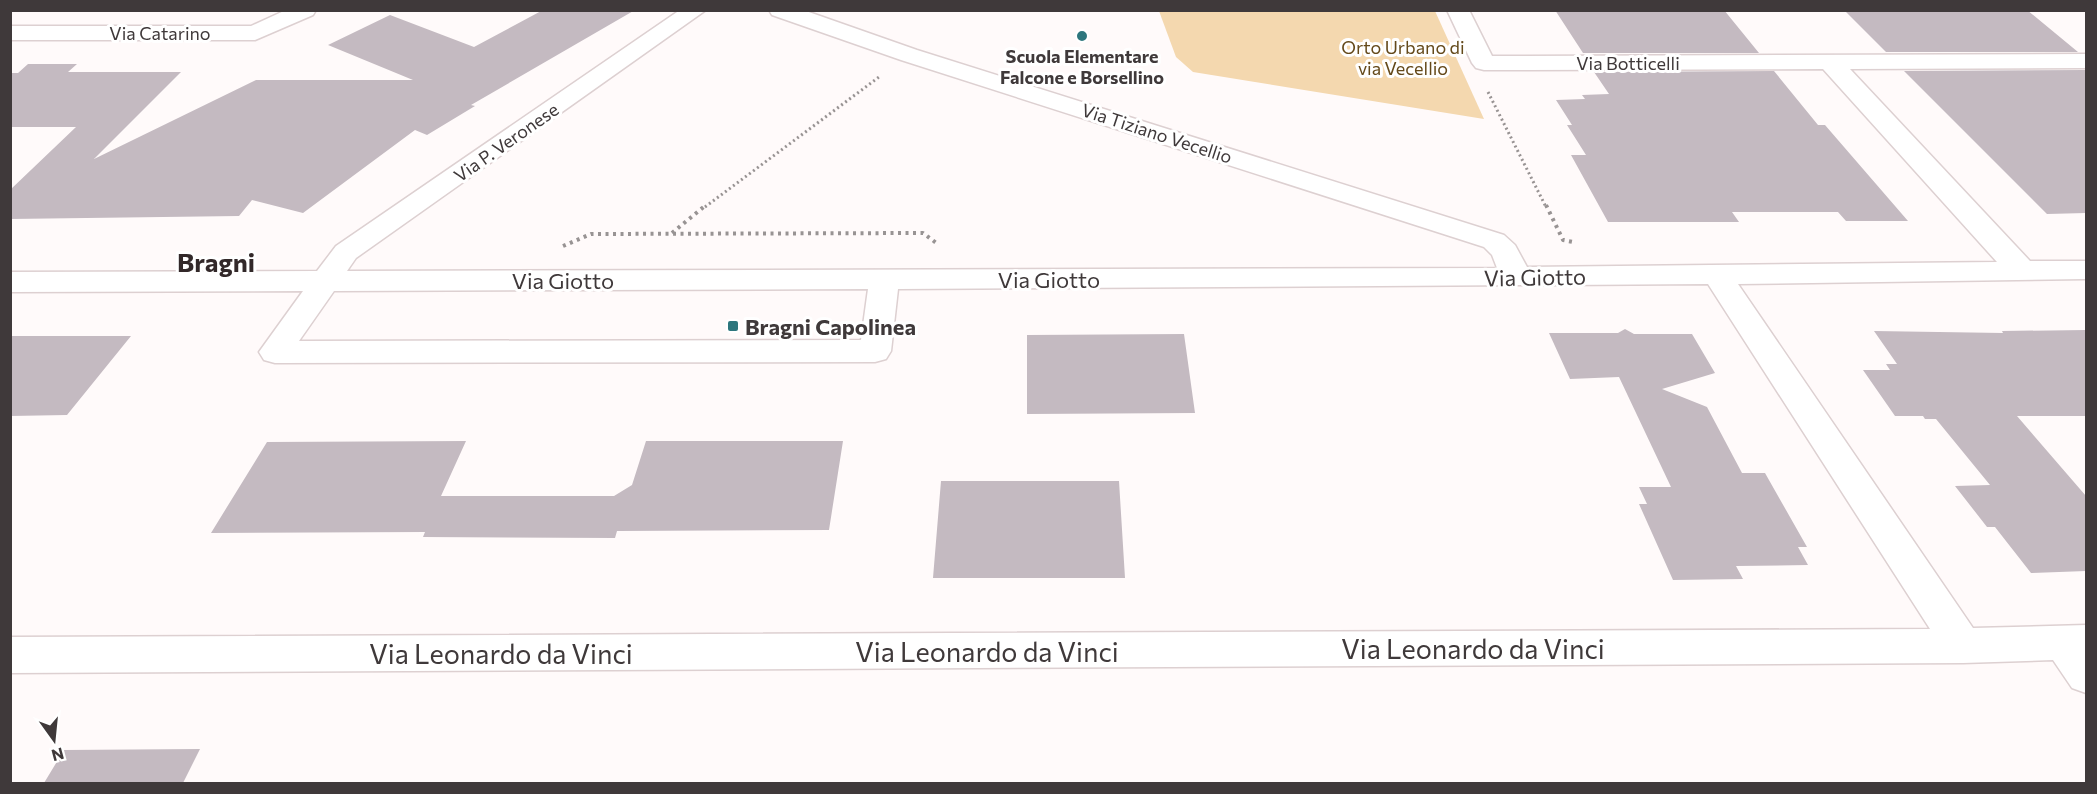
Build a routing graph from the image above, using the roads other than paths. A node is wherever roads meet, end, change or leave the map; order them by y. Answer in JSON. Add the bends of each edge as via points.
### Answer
{"nodes":[{"id":1,"x":305,"y":10,"type":"edge"},
{"id":2,"x":695,"y":10,"type":"edge"},
{"id":3,"x":780,"y":10,"type":"edge"},
{"id":4,"x":1458,"y":10,"type":"edge"},
{"id":5,"x":10,"y":33,"type":"edge"},
{"id":6,"x":2086,"y":61,"type":"edge"},
{"id":7,"x":1830,"y":62,"type":"junction"},
{"id":8,"x":2086,"y":270,"type":"edge"},
{"id":9,"x":2022,"y":271,"type":"junction"},
{"id":10,"x":1721,"y":274,"type":"junction"},
{"id":11,"x":1516,"y":277,"type":"junction"},
{"id":12,"x":884,"y":279,"type":"junction"},
{"id":13,"x":325,"y":281,"type":"junction"},
{"id":14,"x":10,"y":282,"type":"edge"},
{"id":15,"x":2075,"y":642,"type":"edge"},
{"id":16,"x":1963,"y":646,"type":"junction"},
{"id":17,"x":10,"y":655,"type":"edge"},
{"id":18,"x":2086,"y":675,"type":"edge"}],
"edges":[{"from":1,"to":5,"type":"street","name":"Via Catarino","via":[[255,33]]},
{"from":2,"to":13,"type":"street","name":"Via P. Veronese","via":[[346,252]]},
{"from":3,"to":11,"type":"street","name":"Via Tiziano Vecellio","via":[[909,55],[1494,241],[1505,251]]},
{"from":4,"to":7,"type":"street","name":"Via Botticelli","via":[[1484,63]]},
{"from":6,"to":7,"type":"street","name":"Via Botticelli"},
{"from":7,"to":9,"type":"street"},
{"from":8,"to":9,"type":"street","name":"Via Giotto"},
{"from":9,"to":10,"type":"street","name":"Via Giotto"},
{"from":10,"to":11,"type":"street","name":"Via Giotto"},
{"from":10,"to":16,"type":"street","via":[[1722,283],[1743,316]]},
{"from":11,"to":12,"type":"street","name":"Via Giotto"},
{"from":12,"to":13,"type":"street","name":"Via Giotto"},
{"from":12,"to":13,"type":"street","name":"Via P. Veronese","via":[[875,351],[275,352]]},
{"from":13,"to":14,"type":"street","name":"Via Giotto"},
{"from":15,"to":16,"type":"street","name":"Via Leonardo da Vinci"},
{"from":15,"to":18,"type":"street"},
{"from":16,"to":17,"type":"street","name":"Via Leonardo da Vinci"}]}
